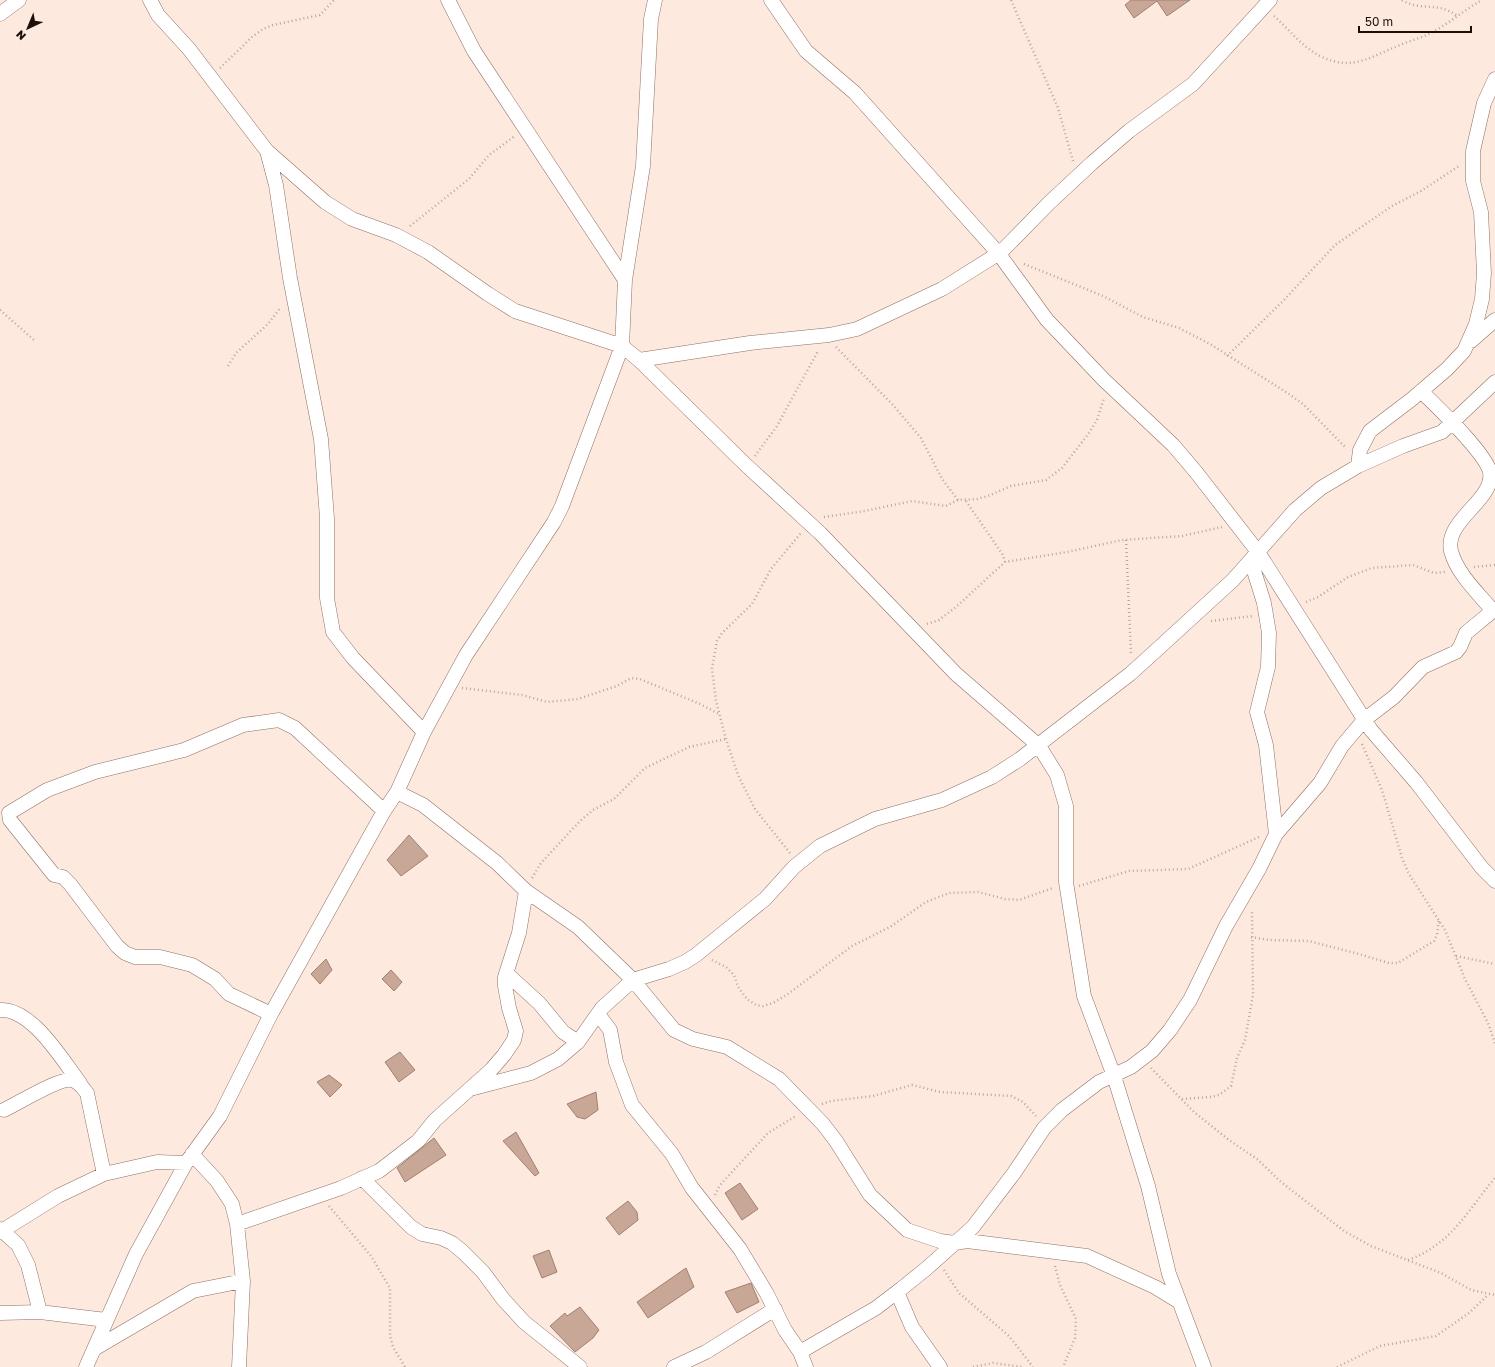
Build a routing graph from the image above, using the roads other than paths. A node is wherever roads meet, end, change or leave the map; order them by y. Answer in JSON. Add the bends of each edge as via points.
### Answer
{"nodes":[{"id":1,"x":19,"y":0,"type":"edge"},
{"id":2,"x":150,"y":0,"type":"edge"},
{"id":3,"x":448,"y":0,"type":"edge"},
{"id":4,"x":655,"y":0,"type":"edge"},
{"id":5,"x":771,"y":0,"type":"edge"},
{"id":6,"x":1266,"y":3,"type":"edge"},
{"id":7,"x":0,"y":14,"type":"edge"},
{"id":8,"x":1495,"y":79,"type":"edge"},
{"id":9,"x":267,"y":151,"type":"junction"},
{"id":10,"x":1000,"y":255,"type":"junction"},
{"id":11,"x":625,"y":280,"type":"junction"},
{"id":12,"x":1495,"y":320,"type":"edge"},
{"id":13,"x":1467,"y":344,"type":"junction"},
{"id":14,"x":622,"y":346,"type":"junction"},
{"id":15,"x":639,"y":360,"type":"junction"},
{"id":16,"x":1495,"y":382,"type":"edge"},
{"id":17,"x":1421,"y":391,"type":"junction"},
{"id":18,"x":1452,"y":424,"type":"junction"},
{"id":19,"x":1358,"y":466,"type":"junction"},
{"id":20,"x":1254,"y":556,"type":"junction"},
{"id":21,"x":1494,"y":610,"type":"edge"},
{"id":22,"x":1361,"y":723,"type":"junction"},
{"id":23,"x":424,"y":732,"type":"junction"},
{"id":24,"x":1038,"y":746,"type":"junction"},
{"id":25,"x":397,"y":792,"type":"junction"},
{"id":26,"x":384,"y":811,"type":"junction"},
{"id":27,"x":1276,"y":834,"type":"junction"},
{"id":28,"x":1495,"y":881,"type":"edge"},
{"id":29,"x":526,"y":891,"type":"junction"},
{"id":30,"x":506,"y":973,"type":"junction"},
{"id":31,"x":633,"y":980,"type":"junction"},
{"id":32,"x":0,"y":1010,"type":"edge"},
{"id":33,"x":271,"y":1014,"type":"junction"},
{"id":34,"x":598,"y":1014,"type":"junction"},
{"id":35,"x":578,"y":1042,"type":"junction"},
{"id":36,"x":1114,"y":1076,"type":"junction"},
{"id":37,"x":80,"y":1083,"type":"junction"},
{"id":38,"x":470,"y":1089,"type":"junction"},
{"id":39,"x":4,"y":1110,"type":"dead end"},
{"id":40,"x":189,"y":1158,"type":"junction"},
{"id":41,"x":104,"y":1174,"type":"junction"},
{"id":42,"x":362,"y":1178,"type":"junction"},
{"id":43,"x":237,"y":1224,"type":"junction"},
{"id":44,"x":1,"y":1231,"type":"edge"},
{"id":45,"x":956,"y":1243,"type":"junction"},
{"id":46,"x":243,"y":1281,"type":"junction"},
{"id":47,"x":897,"y":1292,"type":"junction"},
{"id":48,"x":1178,"y":1300,"type":"junction"},
{"id":49,"x":775,"y":1309,"type":"junction"},
{"id":50,"x":40,"y":1312,"type":"junction"},
{"id":51,"x":0,"y":1313,"type":"edge"},
{"id":52,"x":106,"y":1320,"type":"junction"},
{"id":53,"x":94,"y":1349,"type":"junction"},
{"id":54,"x":800,"y":1352,"type":"junction"},
{"id":55,"x":86,"y":1367,"type":"edge"},
{"id":56,"x":239,"y":1367,"type":"edge"},
{"id":57,"x":580,"y":1367,"type":"edge"},
{"id":58,"x":674,"y":1367,"type":"edge"},
{"id":59,"x":806,"y":1367,"type":"edge"},
{"id":60,"x":940,"y":1367,"type":"edge"},
{"id":61,"x":1204,"y":1367,"type":"edge"}],
"edges":[{"from":1,"to":7,"type":"street"},
{"from":2,"to":9,"type":"street","via":[[158,15],[189,49]]},
{"from":3,"to":11,"type":"street","via":[[474,52]]},
{"from":4,"to":11,"type":"street","via":[[651,19],[643,166]]},
{"from":5,"to":10,"type":"street","via":[[806,51],[855,93]]},
{"from":6,"to":10,"type":"street","via":[[1193,84],[1129,131],[1078,177]]},
{"from":8,"to":13,"type":"street","via":[[1481,113],[1473,154],[1473,181],[1481,212],[1484,273],[1481,306]]},
{"from":9,"to":14,"type":"street","via":[[325,202],[352,219],[396,235],[428,252],[515,311]]},
{"from":9,"to":23,"type":"street","via":[[277,191],[290,278],[321,439],[327,518],[327,598],[333,632],[353,658]]},
{"from":10,"to":15,"type":"street","via":[[942,289],[858,329]]},
{"from":10,"to":20,"type":"street","via":[[1047,320],[1107,383],[1173,445],[1196,472],[1240,530]]},
{"from":11,"to":14,"type":"street"},
{"from":12,"to":13,"type":"street"},
{"from":13,"to":17,"type":"street","via":[[1464,351],[1447,369]]},
{"from":14,"to":15,"type":"street"},
{"from":14,"to":23,"type":"street","via":[[554,522],[466,655]]},
{"from":15,"to":24,"type":"street","via":[[747,466],[810,523],[962,680]]},
{"from":16,"to":18,"type":"street"},
{"from":17,"to":18,"type":"street"},
{"from":17,"to":19,"type":"street","via":[[1370,431],[1360,450]]},
{"from":18,"to":19,"type":"street","via":[[1442,432]]},
{"from":18,"to":21,"type":"street","via":[[1485,462],[1490,473],[1490,481],[1452,535],[1451,552],[1457,565]]},
{"from":19,"to":20,"type":"street","via":[[1320,488],[1294,510]]},
{"from":20,"to":22,"type":"street","via":[[1294,607],[1340,677]]},
{"from":20,"to":24,"type":"street","via":[[1218,594],[1130,674]]},
{"from":20,"to":27,"type":"street","via":[[1269,633],[1269,656],[1257,712],[1266,745]]},
{"from":21,"to":22,"type":"street","via":[[1466,633],[1456,652],[1423,667],[1394,697]]},
{"from":22,"to":27,"type":"street","via":[[1331,761],[1320,782]]},
{"from":22,"to":28,"type":"street"},
{"from":23,"to":25,"type":"street"},
{"from":24,"to":31,"type":"street","via":[[992,777],[942,800],[875,819],[820,846],[798,863],[765,899],[696,955],[669,969]]},
{"from":24,"to":36,"type":"street","via":[[1057,775],[1065,800],[1067,886],[1084,996]]},
{"from":25,"to":26,"type":"street"},
{"from":25,"to":29,"type":"street","via":[[423,805],[497,863]]},
{"from":26,"to":33,"type":"street"},
{"from":26,"to":33,"type":"street","via":[[295,728],[279,720],[243,725],[184,750],[95,772],[47,790],[9,812],[10,820],[54,875],[63,877],[70,884],[125,953],[135,957],[160,957],[192,965],[215,979],[229,994]]},
{"from":27,"to":36,"type":"street","via":[[1226,926],[1190,1000],[1170,1030],[1143,1059]]},
{"from":29,"to":30,"type":"street","via":[[519,933]]},
{"from":29,"to":31,"type":"street","via":[[578,928]]},
{"from":30,"to":35,"type":"street","via":[[539,1004],[563,1032]]},
{"from":30,"to":38,"type":"street","via":[[505,986],[515,1036],[504,1055]]},
{"from":31,"to":34,"type":"street"},
{"from":31,"to":45,"type":"street","via":[[674,1030],[693,1040],[727,1048],[779,1079],[836,1141],[870,1195],[900,1224],[912,1233]]},
{"from":32,"to":37,"type":"street","via":[[18,1015],[36,1026]]},
{"from":33,"to":40,"type":"street","via":[[220,1116]]},
{"from":34,"to":35,"type":"street"},
{"from":34,"to":49,"type":"street","via":[[610,1030],[616,1062],[629,1099],[672,1154],[692,1188],[744,1254]]},
{"from":35,"to":38,"type":"street","via":[[558,1059],[531,1073]]},
{"from":36,"to":45,"type":"street","via":[[1099,1082],[1078,1096],[1044,1128],[995,1200]]},
{"from":36,"to":48,"type":"street","via":[[1148,1186],[1169,1274]]},
{"from":37,"to":39,"type":"street","via":[[69,1079]]},
{"from":37,"to":41,"type":"street","via":[[87,1094]]},
{"from":38,"to":42,"type":"street","via":[[435,1120],[418,1141],[403,1154],[379,1171]]},
{"from":40,"to":41,"type":"street"},
{"from":40,"to":43,"type":"street","via":[[217,1181],[232,1204]]},
{"from":40,"to":52,"type":"street","via":[[136,1254]]},
{"from":41,"to":44,"type":"street","via":[[58,1196]]},
{"from":42,"to":43,"type":"street","via":[[341,1188]]},
{"from":42,"to":57,"type":"street","via":[[411,1227],[422,1234],[452,1243],[463,1252],[524,1322]]},
{"from":43,"to":46,"type":"street"},
{"from":44,"to":50,"type":"street","via":[[18,1245],[28,1265]]},
{"from":45,"to":47,"type":"street"},
{"from":45,"to":48,"type":"street","via":[[967,1241],[1087,1256]]},
{"from":46,"to":53,"type":"street","via":[[193,1291]]},
{"from":46,"to":56,"type":"street"},
{"from":47,"to":54,"type":"street","via":[[856,1321]]},
{"from":47,"to":60,"type":"street","via":[[912,1327]]},
{"from":48,"to":61,"type":"street"},
{"from":49,"to":54,"type":"street"},
{"from":49,"to":58,"type":"street","via":[[706,1352]]},
{"from":50,"to":51,"type":"street"},
{"from":50,"to":52,"type":"street"},
{"from":52,"to":53,"type":"street"},
{"from":53,"to":55,"type":"street"},
{"from":54,"to":59,"type":"street"}]}
